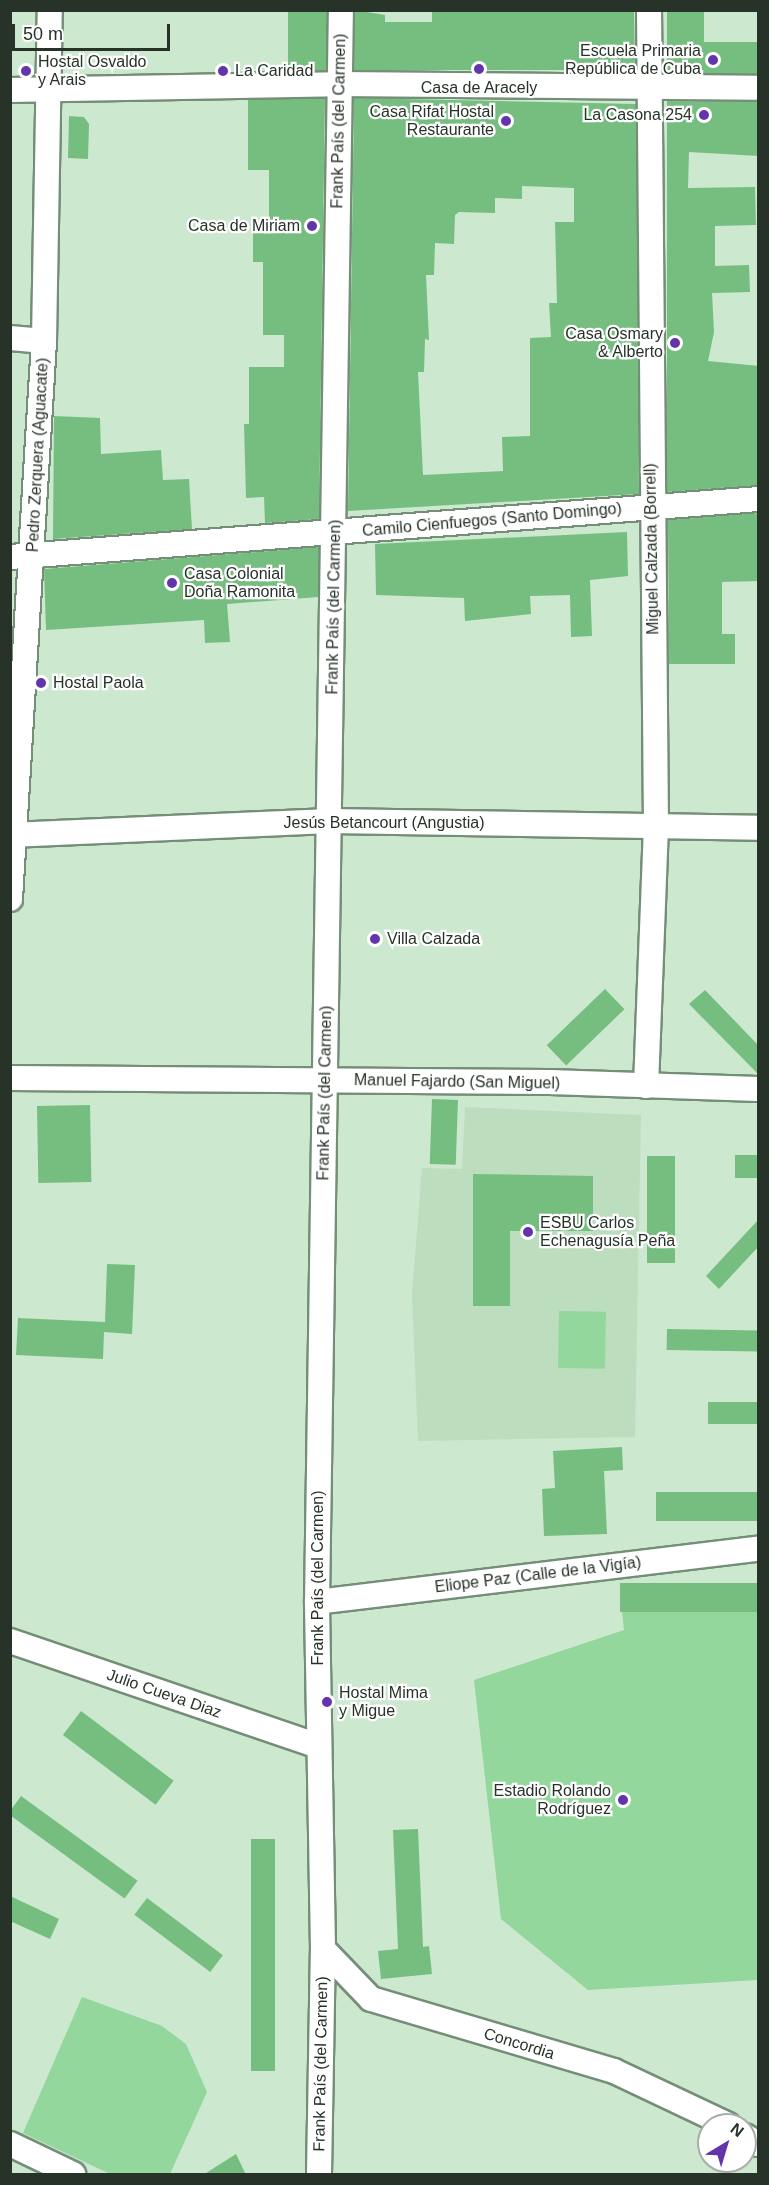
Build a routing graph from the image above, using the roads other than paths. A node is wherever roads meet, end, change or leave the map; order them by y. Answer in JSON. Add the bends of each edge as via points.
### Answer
{"nodes":[{"id":1,"x":50,"y":10,"type":"edge"},
{"id":2,"x":341,"y":10,"type":"edge"},
{"id":3,"x":649,"y":10,"type":"edge"},
{"id":4,"x":338,"y":84,"type":"junction"},
{"id":5,"x":650,"y":88,"type":"junction"},
{"id":6,"x":759,"y":88,"type":"edge"},
{"id":7,"x":10,"y":90,"type":"edge"},
{"id":8,"x":49,"y":90,"type":"junction"},
{"id":9,"x":10,"y":338,"type":"edge"},
{"id":10,"x":44,"y":341,"type":"junction"},
{"id":11,"x":759,"y":499,"type":"edge"},
{"id":12,"x":651,"y":506,"type":"junction"},
{"id":13,"x":336,"y":534,"type":"junction"},
{"id":14,"x":22,"y":556,"type":"edge"},
{"id":15,"x":330,"y":820,"type":"junction"},
{"id":16,"x":656,"y":826,"type":"junction"},
{"id":17,"x":759,"y":828,"type":"edge"},
{"id":18,"x":12,"y":835,"type":"edge"},
{"id":19,"x":10,"y":899,"type":"edge"},
{"id":20,"x":10,"y":1078,"type":"edge"},
{"id":21,"x":325,"y":1080,"type":"junction"},
{"id":22,"x":646,"y":1086,"type":"junction"},
{"id":23,"x":759,"y":1089,"type":"edge"},
{"id":24,"x":759,"y":1549,"type":"edge"},
{"id":25,"x":317,"y":1602,"type":"junction"},
{"id":26,"x":10,"y":1641,"type":"edge"},
{"id":27,"x":318,"y":1746,"type":"junction"},
{"id":28,"x":323,"y":1949,"type":"junction"},
{"id":29,"x":703,"y":2113,"type":"edge"},
{"id":30,"x":10,"y":2144,"type":"edge"},
{"id":31,"x":320,"y":2174,"type":"edge"},
{"id":32,"x":73,"y":2175,"type":"edge"}],
"edges":[{"from":1,"to":8,"type":"street","name":"Pedro Zerquera (Aguacate)"},
{"from":2,"to":4,"type":"street","name":"Frank País (del Carmen)"},
{"from":3,"to":5,"type":"street","name":"Miguel Calzada (Borrell)"},
{"from":4,"to":5,"type":"street"},
{"from":4,"to":8,"type":"street"},
{"from":4,"to":13,"type":"street","name":"Frank País (del Carmen)"},
{"from":5,"to":6,"type":"street"},
{"from":5,"to":12,"type":"street","name":"Miguel Calzada (Borrell)"},
{"from":7,"to":8,"type":"street"},
{"from":8,"to":10,"type":"street","name":"Pedro Zerquera (Aguacate)"},
{"from":9,"to":10,"type":"street"},
{"from":10,"to":14,"type":"street","name":"Pedro Zerquera (Aguacate)"},
{"from":11,"to":12,"type":"street","name":"Camilo Cienfuegos (Santo Domingo)"},
{"from":12,"to":13,"type":"street","name":"Camilo Cienfuegos (Santo Domingo)"},
{"from":12,"to":16,"type":"street","name":"Miguel Calzada (Borrell)"},
{"from":13,"to":14,"type":"street","name":"Camilo Cienfuegos (Santo Domingo)"},
{"from":13,"to":15,"type":"street","name":"Frank País (del Carmen)"},
{"from":14,"to":18,"type":"street","name":"Pedro Zerquera (Aguacate)"},
{"from":15,"to":16,"type":"street","name":"Jesús Betancourt (Angustia)"},
{"from":15,"to":18,"type":"street","name":"Jesús Betancourt (Angustia)"},
{"from":15,"to":21,"type":"street","name":"Frank País (del Carmen)"},
{"from":16,"to":17,"type":"street","name":"Jesús Betancourt (Angustia)"},
{"from":16,"to":22,"type":"street","name":"Miguel Calzada (Borrell)"},
{"from":18,"to":19,"type":"street","name":"Pedro Zerquera (Aguacate)"},
{"from":20,"to":21,"type":"street","name":"Manuel Fajardo (San Miguel)"},
{"from":21,"to":22,"type":"street","name":"Manuel Fajardo (San Miguel)"},
{"from":21,"to":25,"type":"street","name":"Frank País (del Carmen)"},
{"from":22,"to":23,"type":"street","name":"Manuel Fajardo (San Miguel)"},
{"from":24,"to":25,"type":"street","name":"Eliope Paz (Calle de la Vigía)"},
{"from":25,"to":27,"type":"street","name":"Frank País (del Carmen)"},
{"from":26,"to":27,"type":"street","name":"Julio Cueva Diaz"},
{"from":27,"to":28,"type":"street","name":"Frank País (del Carmen)"},
{"from":28,"to":29,"type":"street","name":"Concordia","via":[[371,2000],[614,2071]]},
{"from":28,"to":31,"type":"street","name":"Frank País (del Carmen)"},
{"from":30,"to":32,"type":"street"}]}
